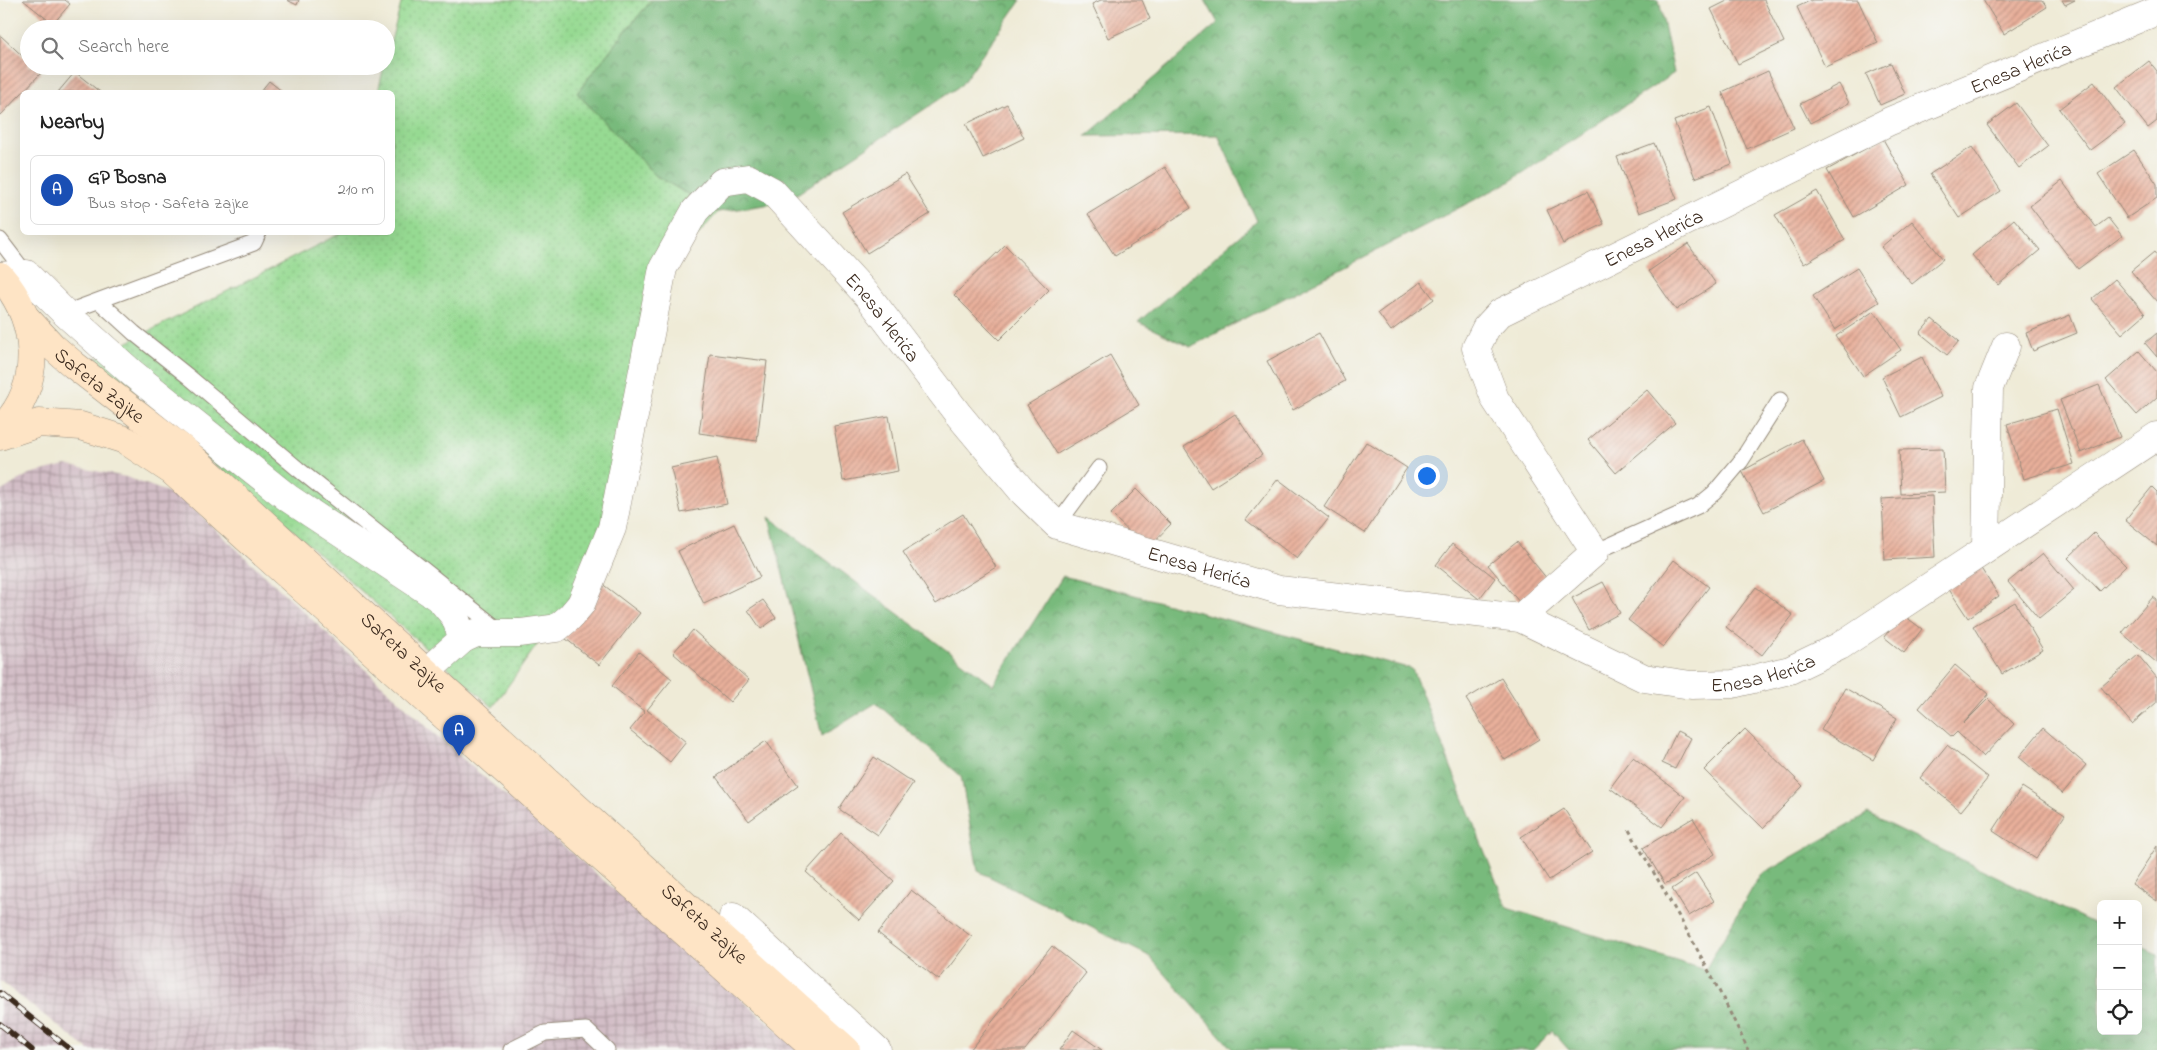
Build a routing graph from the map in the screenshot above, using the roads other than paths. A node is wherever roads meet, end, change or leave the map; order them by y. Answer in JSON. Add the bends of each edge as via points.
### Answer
{"nodes":[{"id":1,"x":2157,"y":11,"type":"edge"},
{"id":2,"x":258,"y":235,"type":"edge"},
{"id":3,"x":0,"y":240,"type":"edge"},
{"id":4,"x":9,"y":275,"type":"edge"},
{"id":5,"x":100,"y":302,"type":"junction"},
{"id":6,"x":65,"y":314,"type":"junction"},
{"id":7,"x":26,"y":318,"type":"junction"},
{"id":8,"x":2006,"y":346,"type":"dead end"},
{"id":9,"x":1780,"y":400,"type":"dead end"},
{"id":10,"x":0,"y":430,"type":"edge"},
{"id":11,"x":0,"y":436,"type":"edge"},
{"id":12,"x":2157,"y":436,"type":"edge"},
{"id":13,"x":1099,"y":468,"type":"dead end"},
{"id":14,"x":1057,"y":525,"type":"junction"},
{"id":15,"x":1986,"y":548,"type":"junction"},
{"id":16,"x":1595,"y":552,"type":"junction"},
{"id":17,"x":1520,"y":618,"type":"junction"},
{"id":18,"x":511,"y":633,"type":"junction"},
{"id":19,"x":463,"y":638,"type":"junction"},
{"id":20,"x":426,"y":672,"type":"junction"},
{"id":21,"x":732,"y":917,"type":"dead end"},
{"id":22,"x":511,"y":1050,"type":"edge"},
{"id":23,"x":607,"y":1050,"type":"edge"},
{"id":24,"x":816,"y":1050,"type":"edge"},
{"id":25,"x":846,"y":1050,"type":"edge"},
{"id":26,"x":877,"y":1050,"type":"edge"}],
"edges":[{"from":1,"to":16,"type":"street","name":"Enesa Herića","via":[[1890,121],[1500,313],[1486,328],[1476,348],[1495,399]]},
{"from":2,"to":5,"type":"lane","via":[[254,243]]},
{"from":3,"to":4,"type":"lane"},
{"from":4,"to":6,"type":"street"},
{"from":4,"to":7,"type":"main road","name":"Safeta Zajke","via":[[12,290]]},
{"from":5,"to":6,"type":"lane"},
{"from":5,"to":18,"type":"lane","via":[[298,469]]},
{"from":6,"to":19,"type":"street","via":[[132,373],[288,498],[440,599],[455,617]]},
{"from":7,"to":10,"type":"main road","name":"Safeta Zajke","via":[[32,362],[28,384],[19,405]]},
{"from":7,"to":20,"type":"main road","name":"Safeta Zajke","via":[[74,365],[185,450]]},
{"from":8,"to":15,"type":"street","via":[[1989,388]]},
{"from":9,"to":16,"type":"lane","via":[[1741,461],[1714,493],[1698,506]]},
{"from":11,"to":24,"type":"main road","name":"Safeta Zajke","via":[[38,423],[81,426],[125,440],[172,471]]},
{"from":12,"to":15,"type":"street","name":"Enesa Herića"},
{"from":13,"to":14,"type":"lane"},
{"from":14,"to":17,"type":"street","name":"Enesa Herića","via":[[1279,590]]},
{"from":14,"to":18,"type":"street","name":"Enesa Herića","via":[[1024,493],[958,414],[868,296],[772,192],[748,178],[722,182],[695,211],[663,268],[612,528],[581,604],[557,628]]},
{"from":15,"to":17,"type":"street","name":"Enesa Herića","via":[[1840,646],[1790,670],[1733,684],[1691,685],[1644,678]]},
{"from":16,"to":17,"type":"street"},
{"from":18,"to":19,"type":"street","name":"Enesa Herića","via":[[476,633]]},
{"from":19,"to":20,"type":"street"},
{"from":20,"to":25,"type":"main road","name":"Safeta Zajke"},
{"from":21,"to":26,"type":"street"},
{"from":22,"to":23,"type":"lane","via":[[545,1033],[586,1030]]}]}
